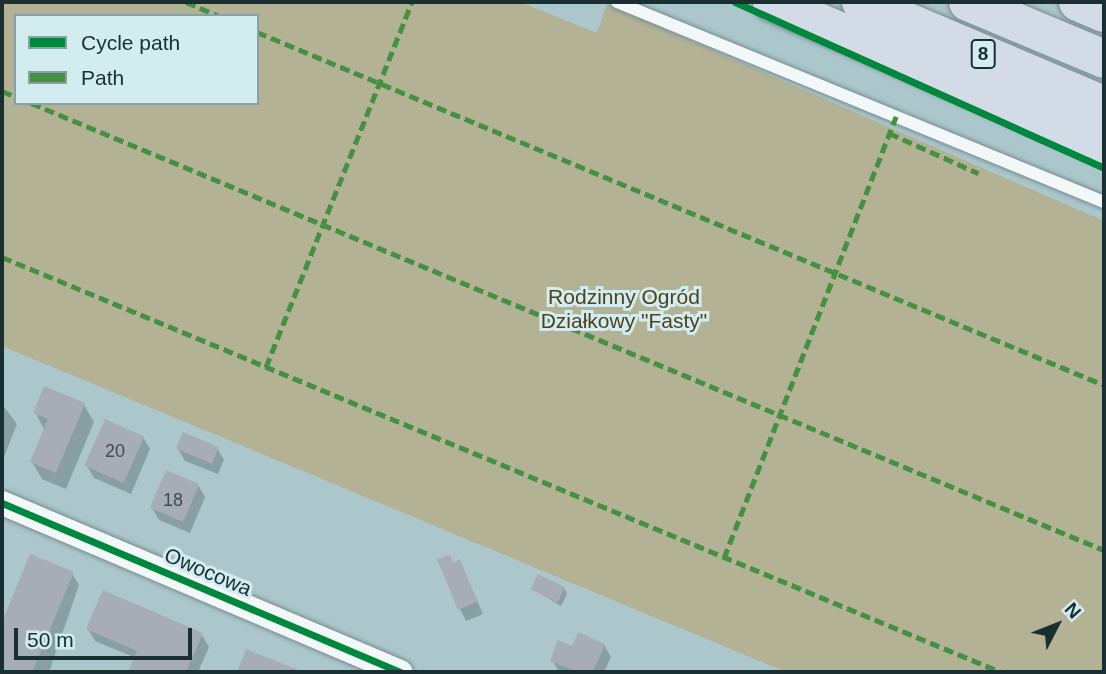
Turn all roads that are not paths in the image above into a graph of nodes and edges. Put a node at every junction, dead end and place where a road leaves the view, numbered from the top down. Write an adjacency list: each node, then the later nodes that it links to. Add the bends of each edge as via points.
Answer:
1 (617, 2): 10 (lane)
2 (772, 2): 9 (highway)
3 (861, 2): 8 (highway, 8)
4 (968, 2): 7 (highway, 8)
5 (1078, 2): 6 (highway)
6 (1104, 13)
7 (1104, 59)
8 (1104, 105)
9 (1104, 146)
10 (1104, 202)
11 (2, 503): 12 (street, Owocowa)
12 (401, 672)

